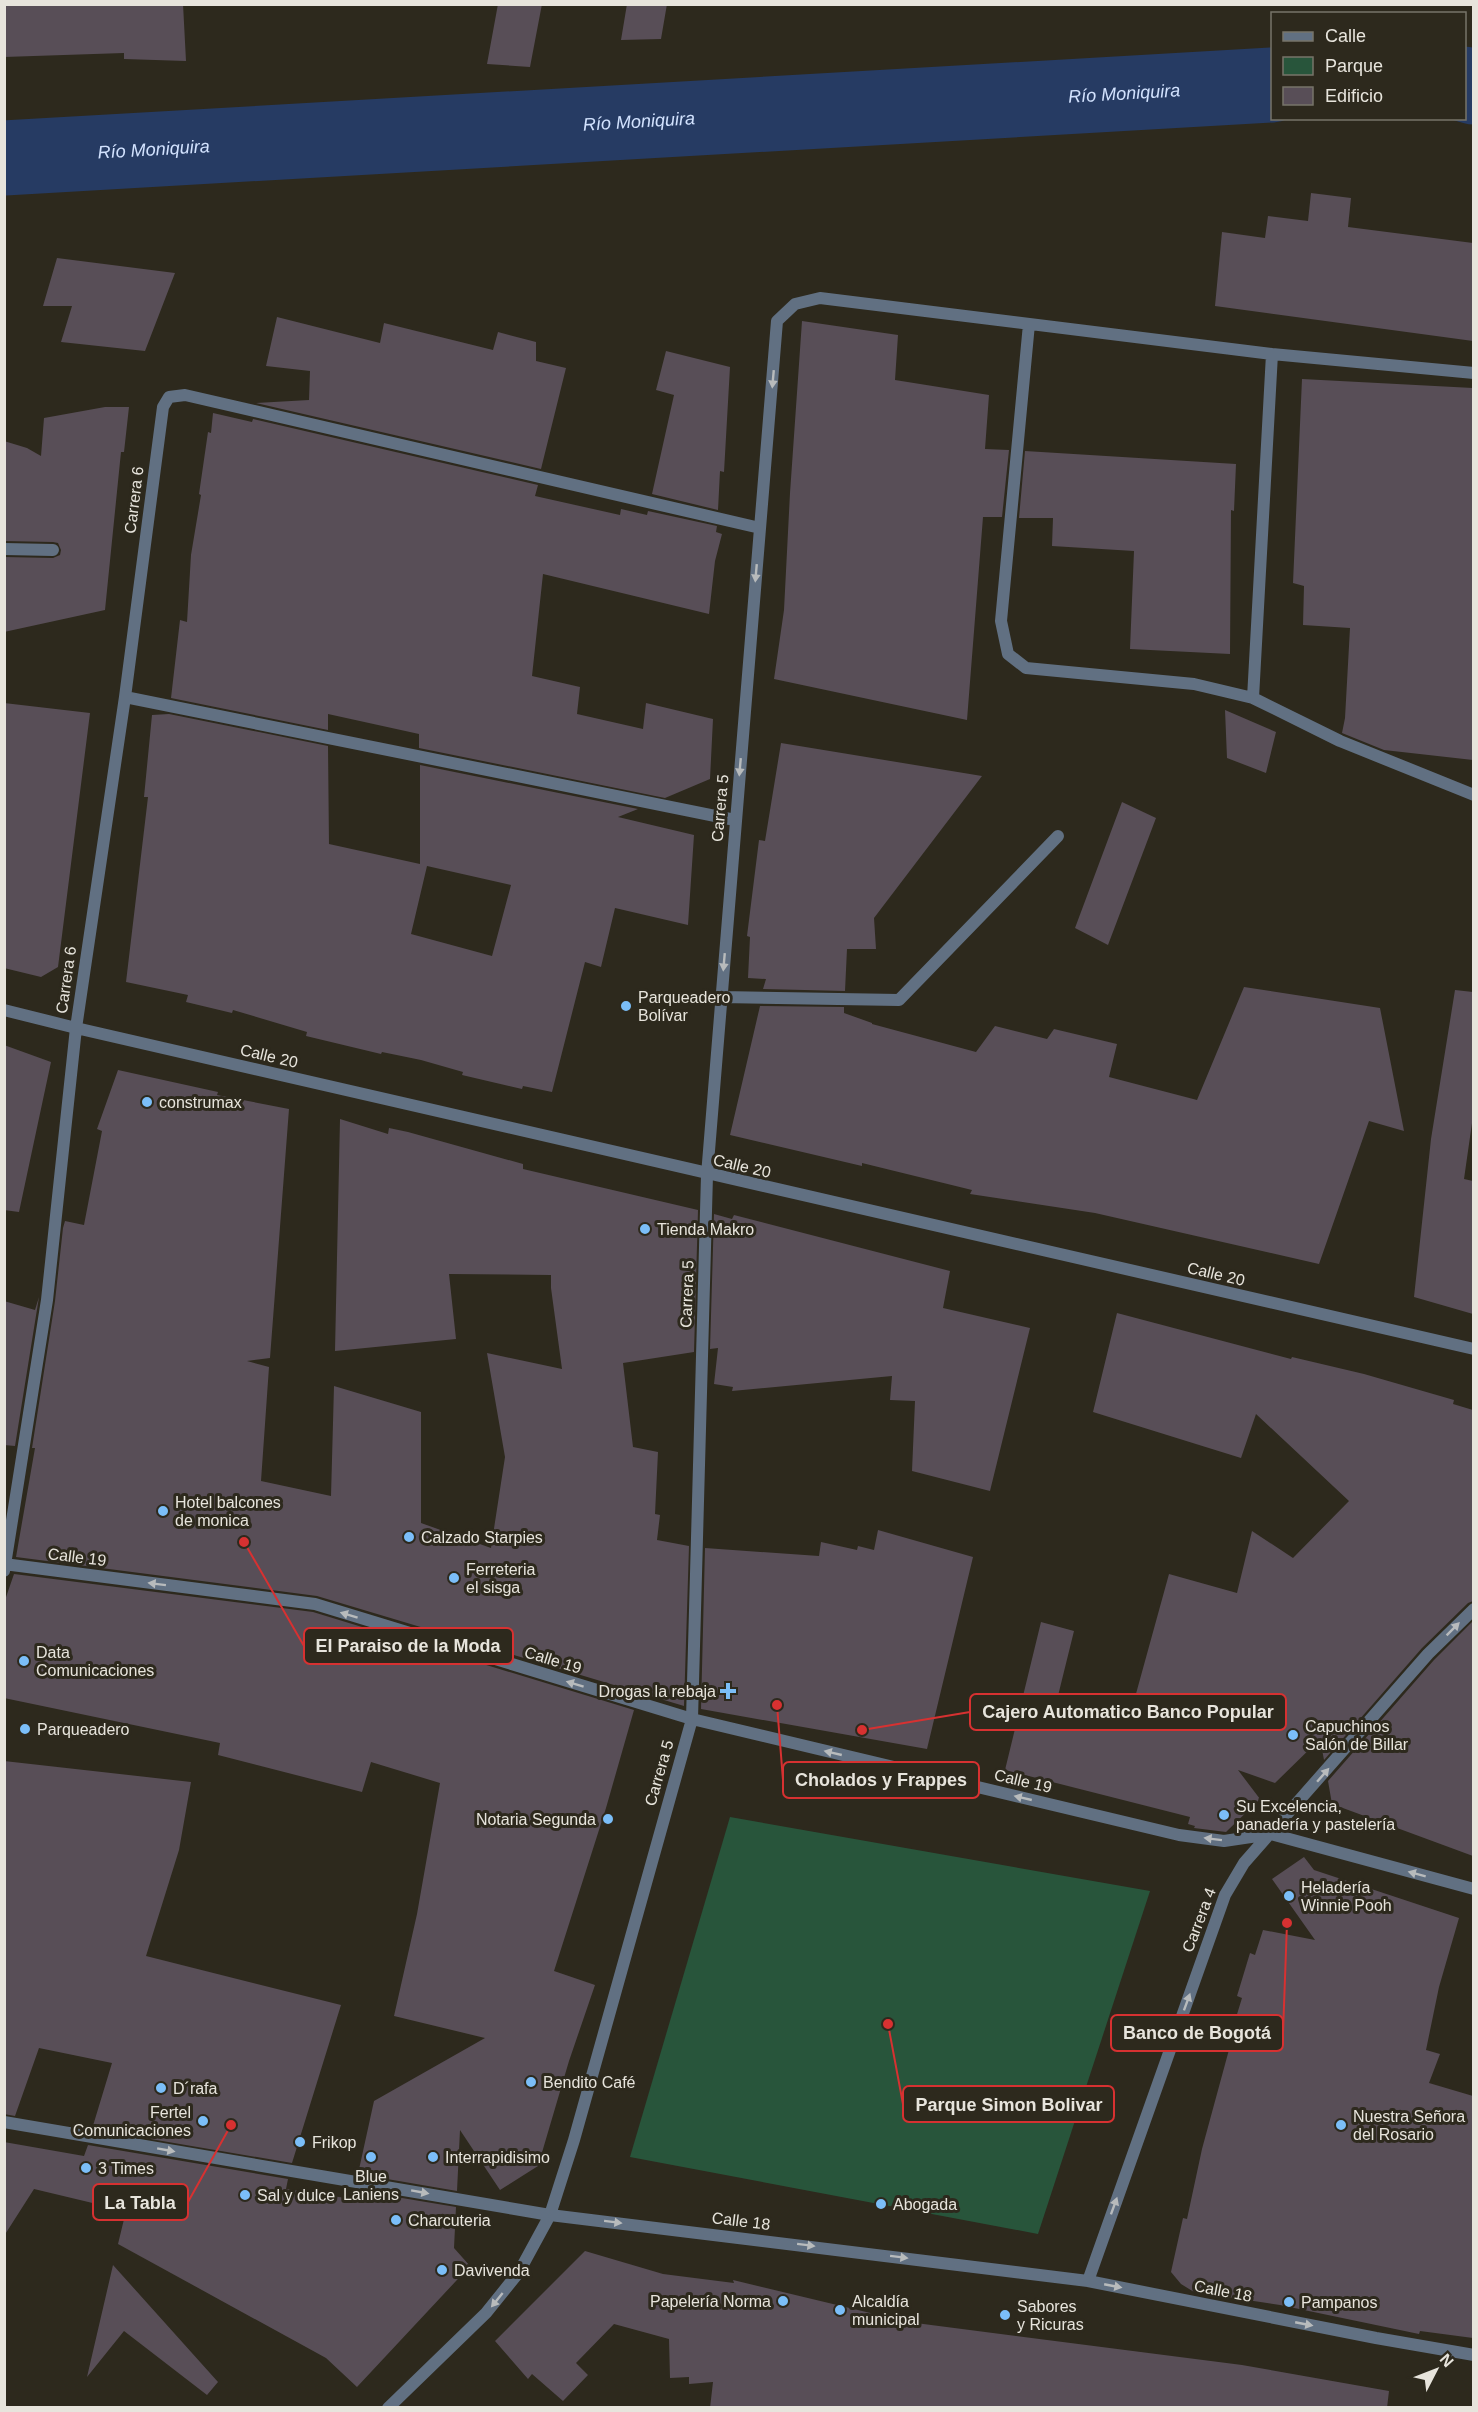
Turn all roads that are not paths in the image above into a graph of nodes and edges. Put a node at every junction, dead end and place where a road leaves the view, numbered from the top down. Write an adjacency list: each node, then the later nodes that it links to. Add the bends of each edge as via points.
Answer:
1 (1029, 324): 2 (street); 4 (street, Carrera 5, one-way to 4, via 820,298 795,304 777,321); 8 (street, via 1001,621 1008,654 1026,668 1194,684)
2 (1272, 354): 3 (street); 8 (street)
3 (1473, 373)
4 (760, 528): 7 (street, Carrera 6, via 185,395 169,397 163,407); 10 (street, Carrera 5, one-way to 10)
5 (4, 549): 6 (street)
6 (53, 550)
7 (125, 697): 10 (street); 14 (street, Carrera 6)
8 (1253, 698): 9 (street, via 1340,741)
9 (1473, 795)
10 (735, 820): 12 (street, Carrera 5, one-way to 12)
11 (1058, 836): 12 (street, via 899,1000)
12 (721, 997): 15 (street, Carrera 5)
13 (4, 1010): 14 (street, Calle 20)
14 (76, 1028): 15 (street, Calle 20); 17 (street, Carrera 6, via 47,1300)
15 (707, 1175): 16 (street, Calle 20); 19 (street, Carrera 5)
16 (1473, 1349)
17 (5, 1567): 19 (street, Calle 19, one-way to 17, via 315,1604)
18 (1473, 1609): 20 (street, Carrera 4, one-way to 18, via 1428,1654)
19 (692, 1719): 20 (street, Calle 19, one-way to 19, via 1224,1841 1179,1835); 23 (street, Carrera 5)
20 (1271, 1834): 21 (street, Calle 19, one-way to 20); 24 (street, Carrera 4, one-way to 20, via 1225,1895 1244,1863)
21 (1473, 1889)
22 (4, 2122): 23 (street, Calle 18, one-way to 23)
23 (550, 2215): 24 (street, Calle 18, one-way to 24); 26 (street, Carrera 5, one-way to 26, via 519,2272 486,2313)
24 (1088, 2280): 25 (street, Calle 18, one-way to 25)
25 (1473, 2355)
26 (388, 2408)

